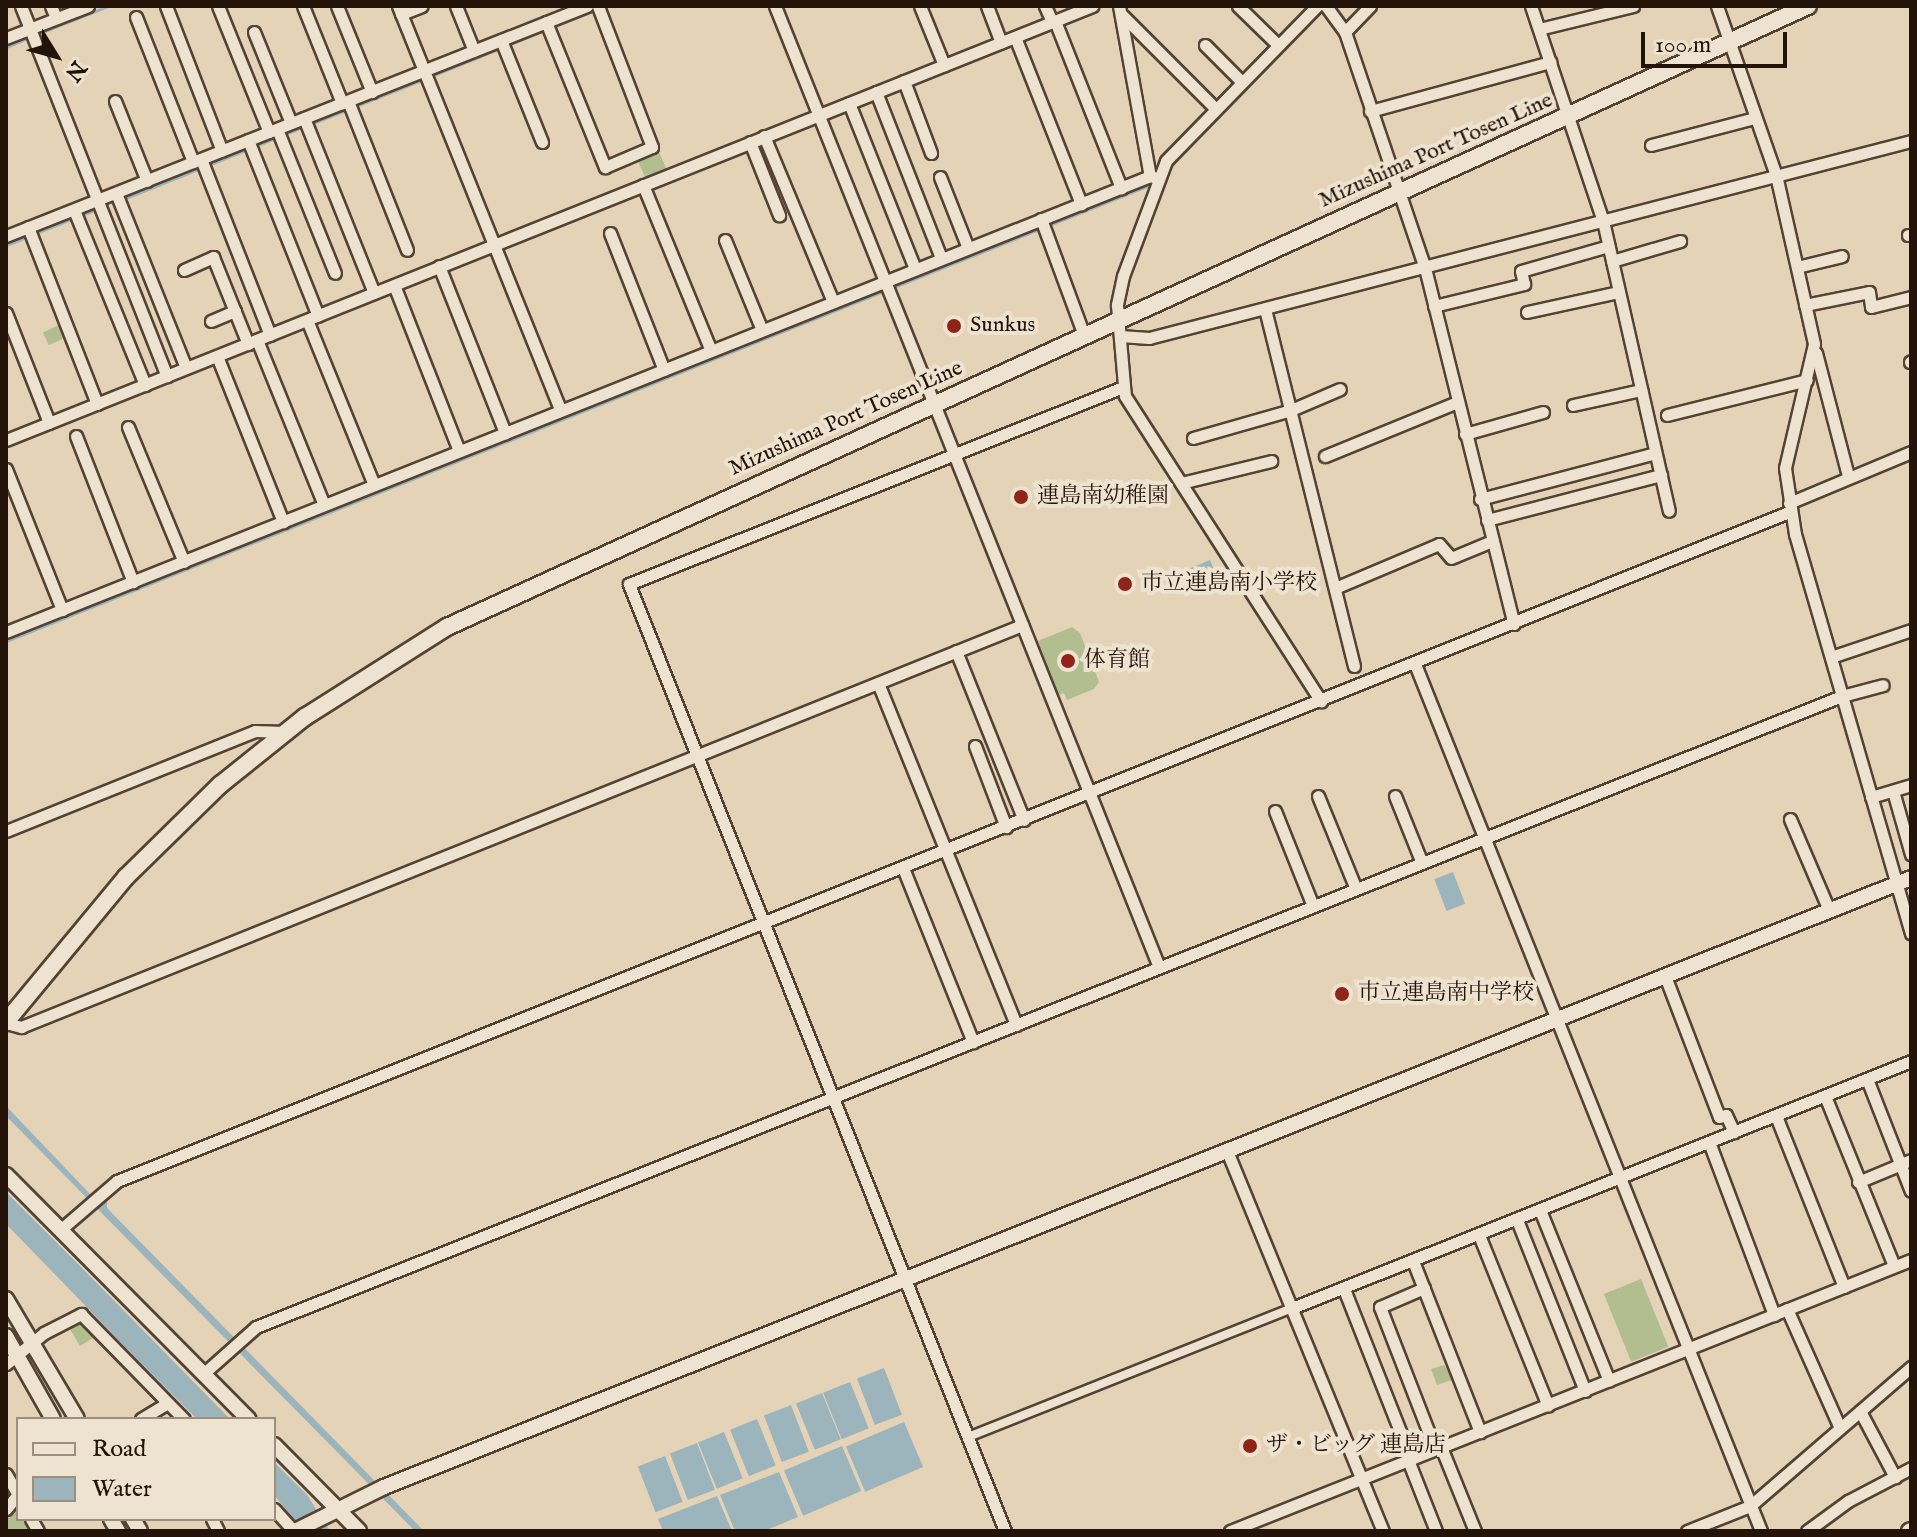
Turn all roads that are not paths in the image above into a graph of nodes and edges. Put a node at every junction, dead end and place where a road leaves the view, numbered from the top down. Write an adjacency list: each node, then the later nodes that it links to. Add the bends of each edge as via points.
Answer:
1 (21, 6): 34 (street)
2 (51, 6): 28 (street)
3 (88, 6): 28 (street)
4 (166, 6): 67 (street)
5 (218, 6): 60 (street)
6 (303, 6): 52 (street)
7 (337, 6): 48 (street)
8 (422, 6): 25 (street)
9 (456, 6): 42 (street)
10 (587, 6): 30 (street)
11 (775, 6): 55 (street)
12 (920, 6): 44 (street)
13 (987, 6): 37 (street)
14 (1045, 6): 29 (street)
15 (1092, 6): 29 (street)
16 (1238, 6): 41 (street)
17 (1317, 6): 41 (street)
18 (1326, 6): 33 (street)
19 (1370, 6): 33 (street)
20 (1531, 6): 31 (street)
21 (1633, 6): 31 (street)
22 (1717, 6): 38 (street)
23 (1808, 6): 38 (main road, Mizushima Port Tosen Line)
24 (599, 8): 30 (street, via 652,147 605,167)
25 (399, 10): 45 (street)
26 (1120, 10): 53 (street); 72 (street)
27 (136, 17): 69 (street)
28 (56, 18): 34 (street)
29 (1053, 22): 35 (street); 75 (street)
30 (548, 27): 39 (street)
31 (1539, 29): 43 (street)
32 (254, 32): 58 (street)
33 (1345, 32): 54 (street)
34 (32, 33): 36 (street); 79 (street)
35 (1015, 37): 37 (street); 78 (street)
36 (6, 38)
37 (1001, 42): 44 (street)
38 (1729, 43): 56 (main road, Mizushima Port Tosen Line); 57 (street)
39 (502, 44): 42 (street); 63 (street)
40 (1205, 45): 47 (street)
41 (1278, 45): 47 (street)
42 (474, 51): 45 (street)
43 (1550, 62): 54 (street); 56 (street)
44 (944, 65): 46 (street)
45 (425, 75): 48 (street); 89 (street)
46 (904, 81): 49 (street); 68 (street)
47 (1242, 82): 53 (street)
48 (372, 92): 52 (street)
49 (876, 92): 51 (street); 94 (street)
50 (115, 101): 73 (street)
51 (849, 103): 55 (street); 99 (street)
52 (348, 105): 59 (street); 92 (street)
53 (1215, 108): 72 (street)
54 (1370, 111): 76 (street)
55 (818, 116): 61 (street); 103 (street)
56 (1567, 116): 76 (main road, Mizushima Port Tosen Line); 82 (street)
57 (1755, 118): 66 (street); 70 (street)
58 (291, 123): 59 (street); 60 (street)
59 (306, 123): 105 (street)
60 (276, 133): 65 (street); 101 (street)
61 (764, 136): 64 (street); 107 (street)
62 (1911, 141): 70 (street)
63 (542, 142)
64 (750, 142): 74 (street); 81 (street)
65 (250, 145): 67 (street); 114 (street)
66 (1651, 145)
67 (222, 151): 69 (street)
68 (931, 153)
69 (200, 164): 73 (street); 118 (street)
70 (1776, 175): 82 (street); 97 (street)
71 (940, 177): 91 (street)
72 (1153, 177): 75 (street); 116 (street, via 1118,292)
73 (147, 181): 77 (street)
74 (643, 185): 89 (street); 122 (street)
75 (1121, 188): 78 (street)
76 (1400, 192): 98 (street); 116 (main road, Mizushima Port Tosen Line)
77 (118, 197): 79 (street); 124 (street)
78 (1081, 204): 83 (street)
79 (100, 205): 80 (street); 126 (street)
80 (76, 214): 84 (street); 128 (street)
81 (779, 215)
82 (1603, 221): 90 (street); 98 (street)
83 (1042, 224): 91 (street); 119 (street)
84 (30, 232): 86 (street); 133 (street)
85 (610, 233): 125 (street)
86 (6, 236)
87 (725, 240): 117 (street)
88 (1680, 241): 95 (street)
89 (492, 245): 96 (street); 136 (street)
90 (1609, 246): 95 (street); 109 (street, via 1521,271 1524,284)
91 (968, 248): 94 (street)
92 (407, 250)
93 (1842, 256): 97 (street)
94 (941, 258): 99 (street)
95 (1612, 261): 104 (street)
96 (439, 266): 102 (street); 142 (street)
97 (1797, 267): 108 (street)
98 (1425, 268): 109 (street); 110 (street)
99 (915, 269): 103 (street)
100 (184, 270): 111 (street, via 213,257)
101 (335, 273)
102 (394, 285): 105 (street); 147 (street)
103 (886, 286): 107 (street); 134 (street)
104 (1619, 292): 112 (street); 131 (street)
105 (374, 293): 114 (street)
106 (1911, 297): 108 (street, via 1871,307 1869,292)
107 (833, 302): 117 (street)
108 (1805, 305): 121 (street)
109 (1434, 306): 132 (street)
110 (1265, 309): 116 (street, via 1149,338); 137 (street)
111 (235, 311): 115 (street); 120 (street)
112 (1527, 312)
113 (6, 313): 140 (street)
114 (312, 318): 118 (street); 157 (street)
115 (211, 321)
116 (1119, 328): 119 (main road, Mizushima Port Tosen Line); 129 (street)
117 (762, 330): 122 (street)
118 (270, 335): 120 (street)
119 (1084, 335): 134 (main road, Mizushima Port Tosen Line)
120 (252, 342): 123 (street); 159 (street)
121 (1814, 344): 127 (street); 155 (street)
122 (711, 351): 125 (street)
123 (217, 356): 124 (street); 163 (street)
124 (186, 368): 126 (street)
125 (664, 370): 136 (street)
126 (167, 376): 128 (street)
127 (1807, 380): 139 (street); 160 (street, via 1785,468)
128 (145, 385): 133 (street)
129 (1123, 387): 150 (street); 156 (street)
130 (1340, 389): 137 (street)
131 (1641, 390): 135 (street); 149 (street)
132 (1457, 402): 143 (street); 151 (street)
133 (97, 404): 140 (street)
134 (933, 404): 150 (street); 181 (main road, Mizushima Port Tosen Line, via 447,627)
135 (1573, 405)
136 (560, 410): 142 (street)
137 (1291, 410): 145 (street); 167 (street)
138 (1543, 412): 143 (street)
139 (1667, 415)
140 (49, 423): 146 (street)
141 (128, 427): 165 (street)
142 (505, 433): 147 (street)
143 (1465, 434): 158 (street)
144 (76, 436): 166 (street)
145 (1193, 438)
146 (6, 440)
147 (459, 451): 157 (street)
148 (1911, 452): 155 (street)
149 (1655, 453): 154 (street); 158 (street)
150 (954, 454): 170 (street); 183 (street, via 629,584)
151 (1325, 456)
152 (1271, 461): 156 (street)
153 (6, 469): 168 (street)
154 (1661, 475): 161 (street); 162 (street)
155 (1848, 476): 160 (street)
156 (1181, 483): 180 (street)
157 (374, 485): 159 (street)
158 (1480, 499): 162 (street)
159 (324, 505): 163 (street)
160 (1790, 507): 169 (street); 174 (street)
161 (1669, 511)
162 (1487, 520): 164 (street)
163 (283, 522): 165 (street)
164 (1492, 541): 167 (street, via 1451,558 1439,544); 169 (street)
165 (184, 562): 166 (street)
166 (133, 582): 168 (street)
167 (1335, 588): 176 (street)
168 (62, 610): 172 (street)
169 (1514, 624): 175 (street)
170 (1022, 625): 173 (street); 186 (street)
171 (1911, 630): 174 (street)
172 (6, 632)
173 (956, 651): 177 (street); 192 (street)
174 (1831, 657): 179 (street)
175 (1415, 664): 180 (street); 195 (street)
176 (1354, 666)
177 (878, 683): 183 (street); 196 (street)
178 (1883, 685): 179 (street)
179 (1842, 696): 189 (street); 195 (street)
180 (1321, 701): 186 (street)
181 (285, 732): 194 (street, via 255,731); 210 (main road, Mizushima Port Tosen Line, via 154,847)
182 (975, 746): 193 (street)
183 (697, 755): 205 (street); 210 (street, via 21,1027)
184 (1911, 785): 185 (street)
185 (1893, 791): 189 (street); 197 (street)
186 (1089, 794): 192 (street); 207 (street)
187 (1318, 796): 202 (street)
188 (1395, 796): 198 (street)
189 (1871, 797): 201 (street)
190 (1275, 811): 203 (street)
191 (1790, 819): 204 (street)
192 (1024, 820): 193 (street)
193 (1006, 827): 196 (street)
194 (6, 831)
195 (1484, 839): 198 (street); 209 (street)
196 (947, 851): 199 (street); 211 (street)
197 (1911, 854)
198 (1422, 863): 202 (street)
199 (903, 868): 205 (street); 212 (street)
200 (1911, 878): 201 (street)
201 (1896, 883): 204 (street); 206 (street)
202 (1356, 889): 203 (street)
203 (1313, 906): 207 (street)
204 (1829, 910): 208 (street)
205 (764, 924): 216 (street); 228 (street, via 117,1181)
206 (1911, 934)
207 (1159, 967): 211 (street)
208 (1665, 976): 209 (street); 218 (street, via 1719,1117 1726,1115)
209 (1555, 1020): 220 (street); 223 (street)
210 (6, 1023)
211 (1016, 1025): 212 (street)
212 (973, 1042): 216 (street)
213 (1911, 1061): 214 (street)
214 (1867, 1079): 215 (street); 221 (street)
215 (1825, 1096): 217 (street); 224 (street)
216 (833, 1097): 233 (street); 246 (street, via 256,1327)
217 (1776, 1116): 218 (street); 234 (street)
218 (1734, 1132): 219 (street)
219 (1709, 1142): 223 (street); 240 (street)
220 (1227, 1151): 233 (street); 238 (street)
221 (1906, 1162): 224 (street); 225 (street)
222 (6, 1175): 228 (street)
223 (1619, 1178): 226 (street); 243 (street)
224 (1858, 1182): 232 (street)
225 (1911, 1191)
226 (1540, 1210): 227 (street); 247 (street)
227 (1517, 1220): 229 (street); 248 (street)
228 (60, 1230): 246 (street)
229 (1479, 1235): 231 (street); 250 (street)
230 (1911, 1260): 232 (street)
231 (1413, 1261): 235 (street); 236 (street)
232 (1894, 1266): 234 (street)
233 (907, 1279): 259 (street); 268 (street, via 380,1489)
234 (1844, 1287): 239 (street)
235 (1424, 1288): 258 (street); 261 (street, via 1380,1307)
236 (1344, 1289): 238 (street); 262 (street)
237 (6, 1299): 242 (street)
238 (1292, 1308): 259 (street); 265 (street)
239 (1787, 1309): 240 (street); 257 (street)
240 (1774, 1315): 243 (street)
241 (6, 1336): 244 (street)
242 (33, 1342): 244 (street); 249 (street, via 81,1314); 253 (street)
243 (1688, 1349): 247 (street); 266 (street)
244 (11, 1360): 252 (street)
245 (1911, 1367): 251 (street)
246 (203, 1374): 256 (street)
247 (1609, 1381): 248 (street)
248 (1585, 1391): 250 (street)
249 (168, 1403): 254 (street); 255 (street)
250 (1548, 1406): 258 (street)
251 (1860, 1411): 257 (street); 264 (street)
252 (52, 1417)
253 (76, 1417)
254 (149, 1417)
255 (182, 1417)
256 (246, 1417)
257 (1840, 1428): 266 (street)
258 (1480, 1432): 261 (street)
259 (968, 1437): 270 (street)
260 (276, 1447): 268 (street)
261 (1438, 1448): 262 (street); 277 (street)
262 (1410, 1460): 265 (street); 276 (street)
263 (1911, 1468): 264 (street)
264 (1895, 1477): 280 (street)
265 (1362, 1479): 269 (street); 275 (street)
266 (1750, 1506): 278 (street); 279 (street)
267 (276, 1511): 271 (street)
268 (333, 1515): 271 (street); 272 (street)
269 (1264, 1517): 273 (street); 274 (street)
270 (1003, 1530)
271 (296, 1531)
272 (359, 1531)
273 (1230, 1531)
274 (1270, 1531)
275 (1383, 1531)
276 (1436, 1531)
277 (1475, 1531)
278 (1687, 1531)
279 (1761, 1531)
280 (1807, 1531)

